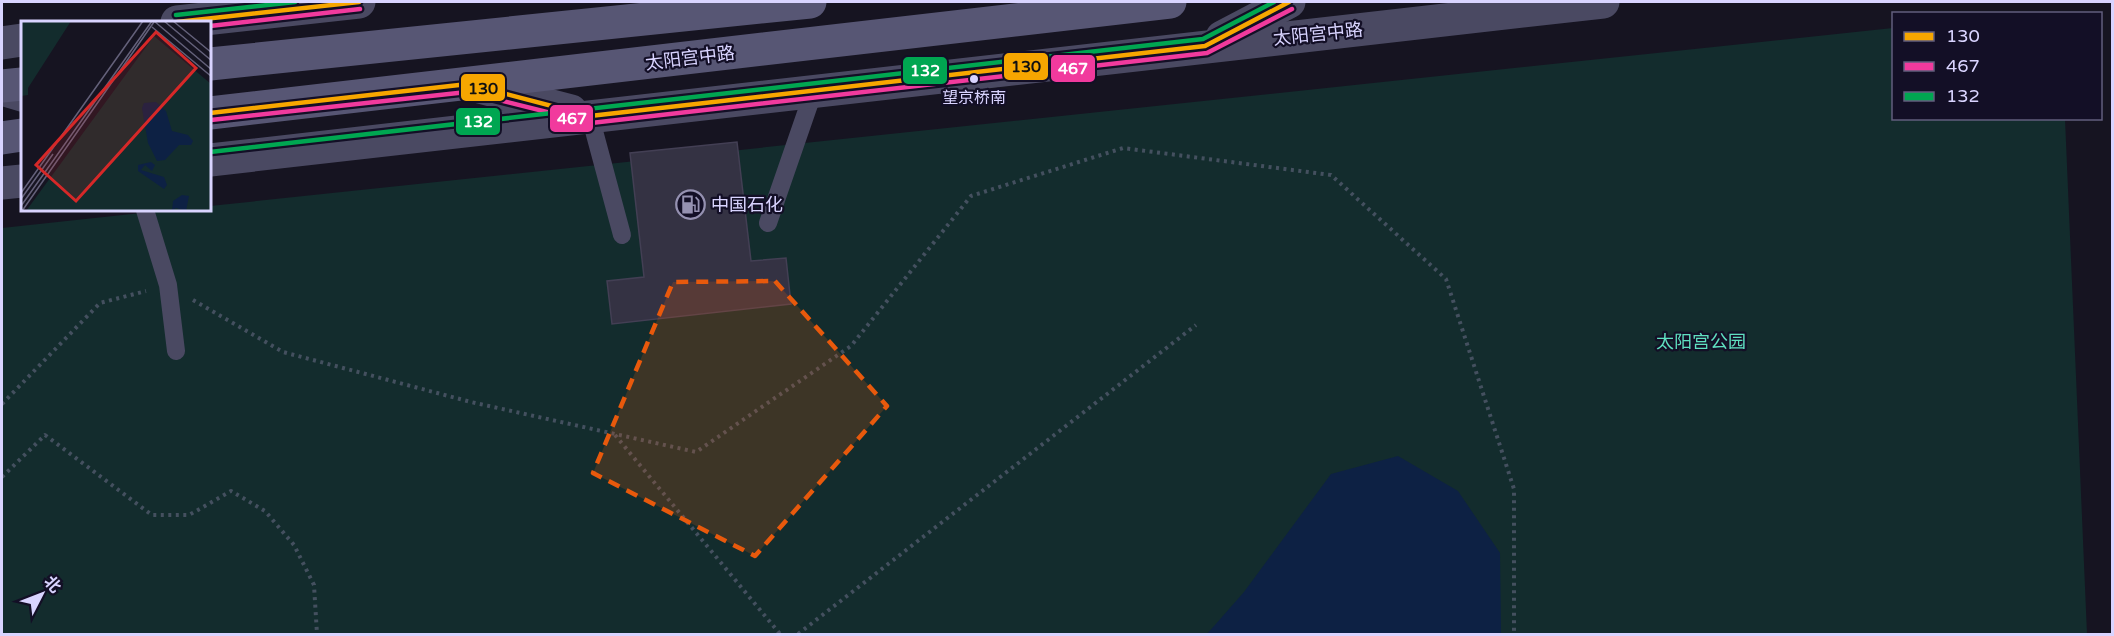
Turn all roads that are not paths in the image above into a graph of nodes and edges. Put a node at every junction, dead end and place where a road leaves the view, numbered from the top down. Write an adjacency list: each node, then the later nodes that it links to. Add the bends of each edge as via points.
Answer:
1 (360, 2): 6 (street)
2 (810, 2): 10 (main road)
3 (1170, 2): 12 (main road, 太阳宫中路)
4 (1289, 2): 9 (street)
5 (1603, 2): 9 (street, 太阳宫中路)
6 (186, 21)
7 (21, 40): 8 (street)
8 (2, 43)
9 (1205, 46): 14 (street, 太阳宫中路)
10 (212, 64)
11 (21, 84): 13 (main road)
12 (468, 84): 17 (main road, 太阳宫中路); 18 (street)
13 (2, 86)
14 (814, 90): 18 (street, 太阳宫中路); 25 (lane)
15 (2, 97): 16 (lane)
16 (21, 103)
17 (212, 114)
18 (590, 116): 21 (street, 太阳宫中路); 26 (lane)
19 (21, 135): 20 (main road)
20 (2, 138)
21 (212, 160)
22 (21, 181): 23 (street)
23 (2, 183)
24 (146, 212): 27 (lane, via 168,285)
25 (768, 223)
26 (622, 235)
27 (176, 351)

